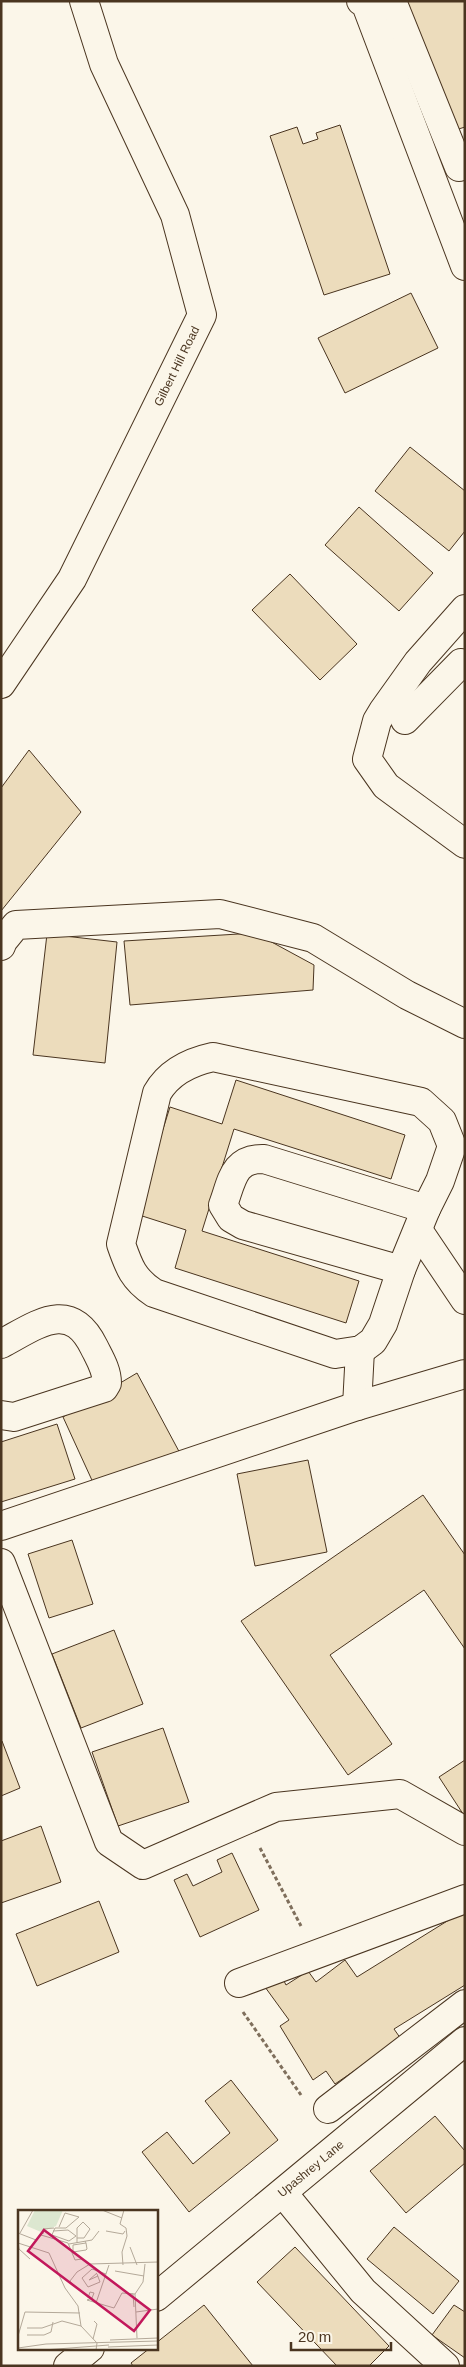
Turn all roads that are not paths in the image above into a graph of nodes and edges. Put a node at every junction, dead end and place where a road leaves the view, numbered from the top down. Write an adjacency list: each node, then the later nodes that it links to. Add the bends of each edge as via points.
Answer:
1 (84, 1): 11 (street, Gilbert Hill Road, via 104,64 175,215 202,315 72,579)
2 (361, 1): 6 (street, via 365,2)
3 (392, 1): 4 (street)
4 (456, 134): 5 (street)
5 (462, 166): 6 (street)
6 (432, 177): 7 (street)
7 (465, 266)
8 (465, 609): 9 (street)
9 (437, 641): 10 (street); 13 (street, via 418,662 377,721 367,759 386,786)
10 (463, 665): 12 (street)
11 (1, 684)
12 (405, 720)
13 (465, 844)
14 (1, 946): 15 (street, via 16,925 220,914 313,938 407,995)
15 (465, 1024)
16 (422, 1219): 17 (street); 17 (street, via 264,1159 245,1162 236,1170 223,1205 231,1218 243,1225); 18 (street); 20 (street, via 452,1146 442,1122 421,1102 213,1057 182,1068 163,1082 157,1093 121,1244 128,1266 139,1283 154,1293 335,1354)
17 (401, 1270): 20 (street, via 383,1324 373,1341)
18 (465, 1300)
19 (1, 1344): 23 (street, via 45,1321 78,1323 89,1336 108,1383 104,1388 14,1417)
20 (360, 1350): 22 (street)
21 (465, 1374): 22 (street)
22 (357, 1406): 24 (street)
23 (1, 1415)
24 (1, 1526)
25 (1, 1562): 26 (street, via 109,1842 143,1865 276,1807 400,1794)
26 (465, 1831)
27 (465, 1899): 28 (street)
28 (240, 1983)
29 (461, 2015): 31 (street, via 319,2105)
30 (465, 2041): 31 (street, Upashrey Lane)
31 (349, 2138): 32 (street, Upashrey Lane)
32 (283, 2193): 33 (street, Upashrey Lane); 36 (street, via 363,2291)
33 (158, 2295)
34 (88, 2350): 35 (street)
35 (68, 2366)
36 (445, 2366)

